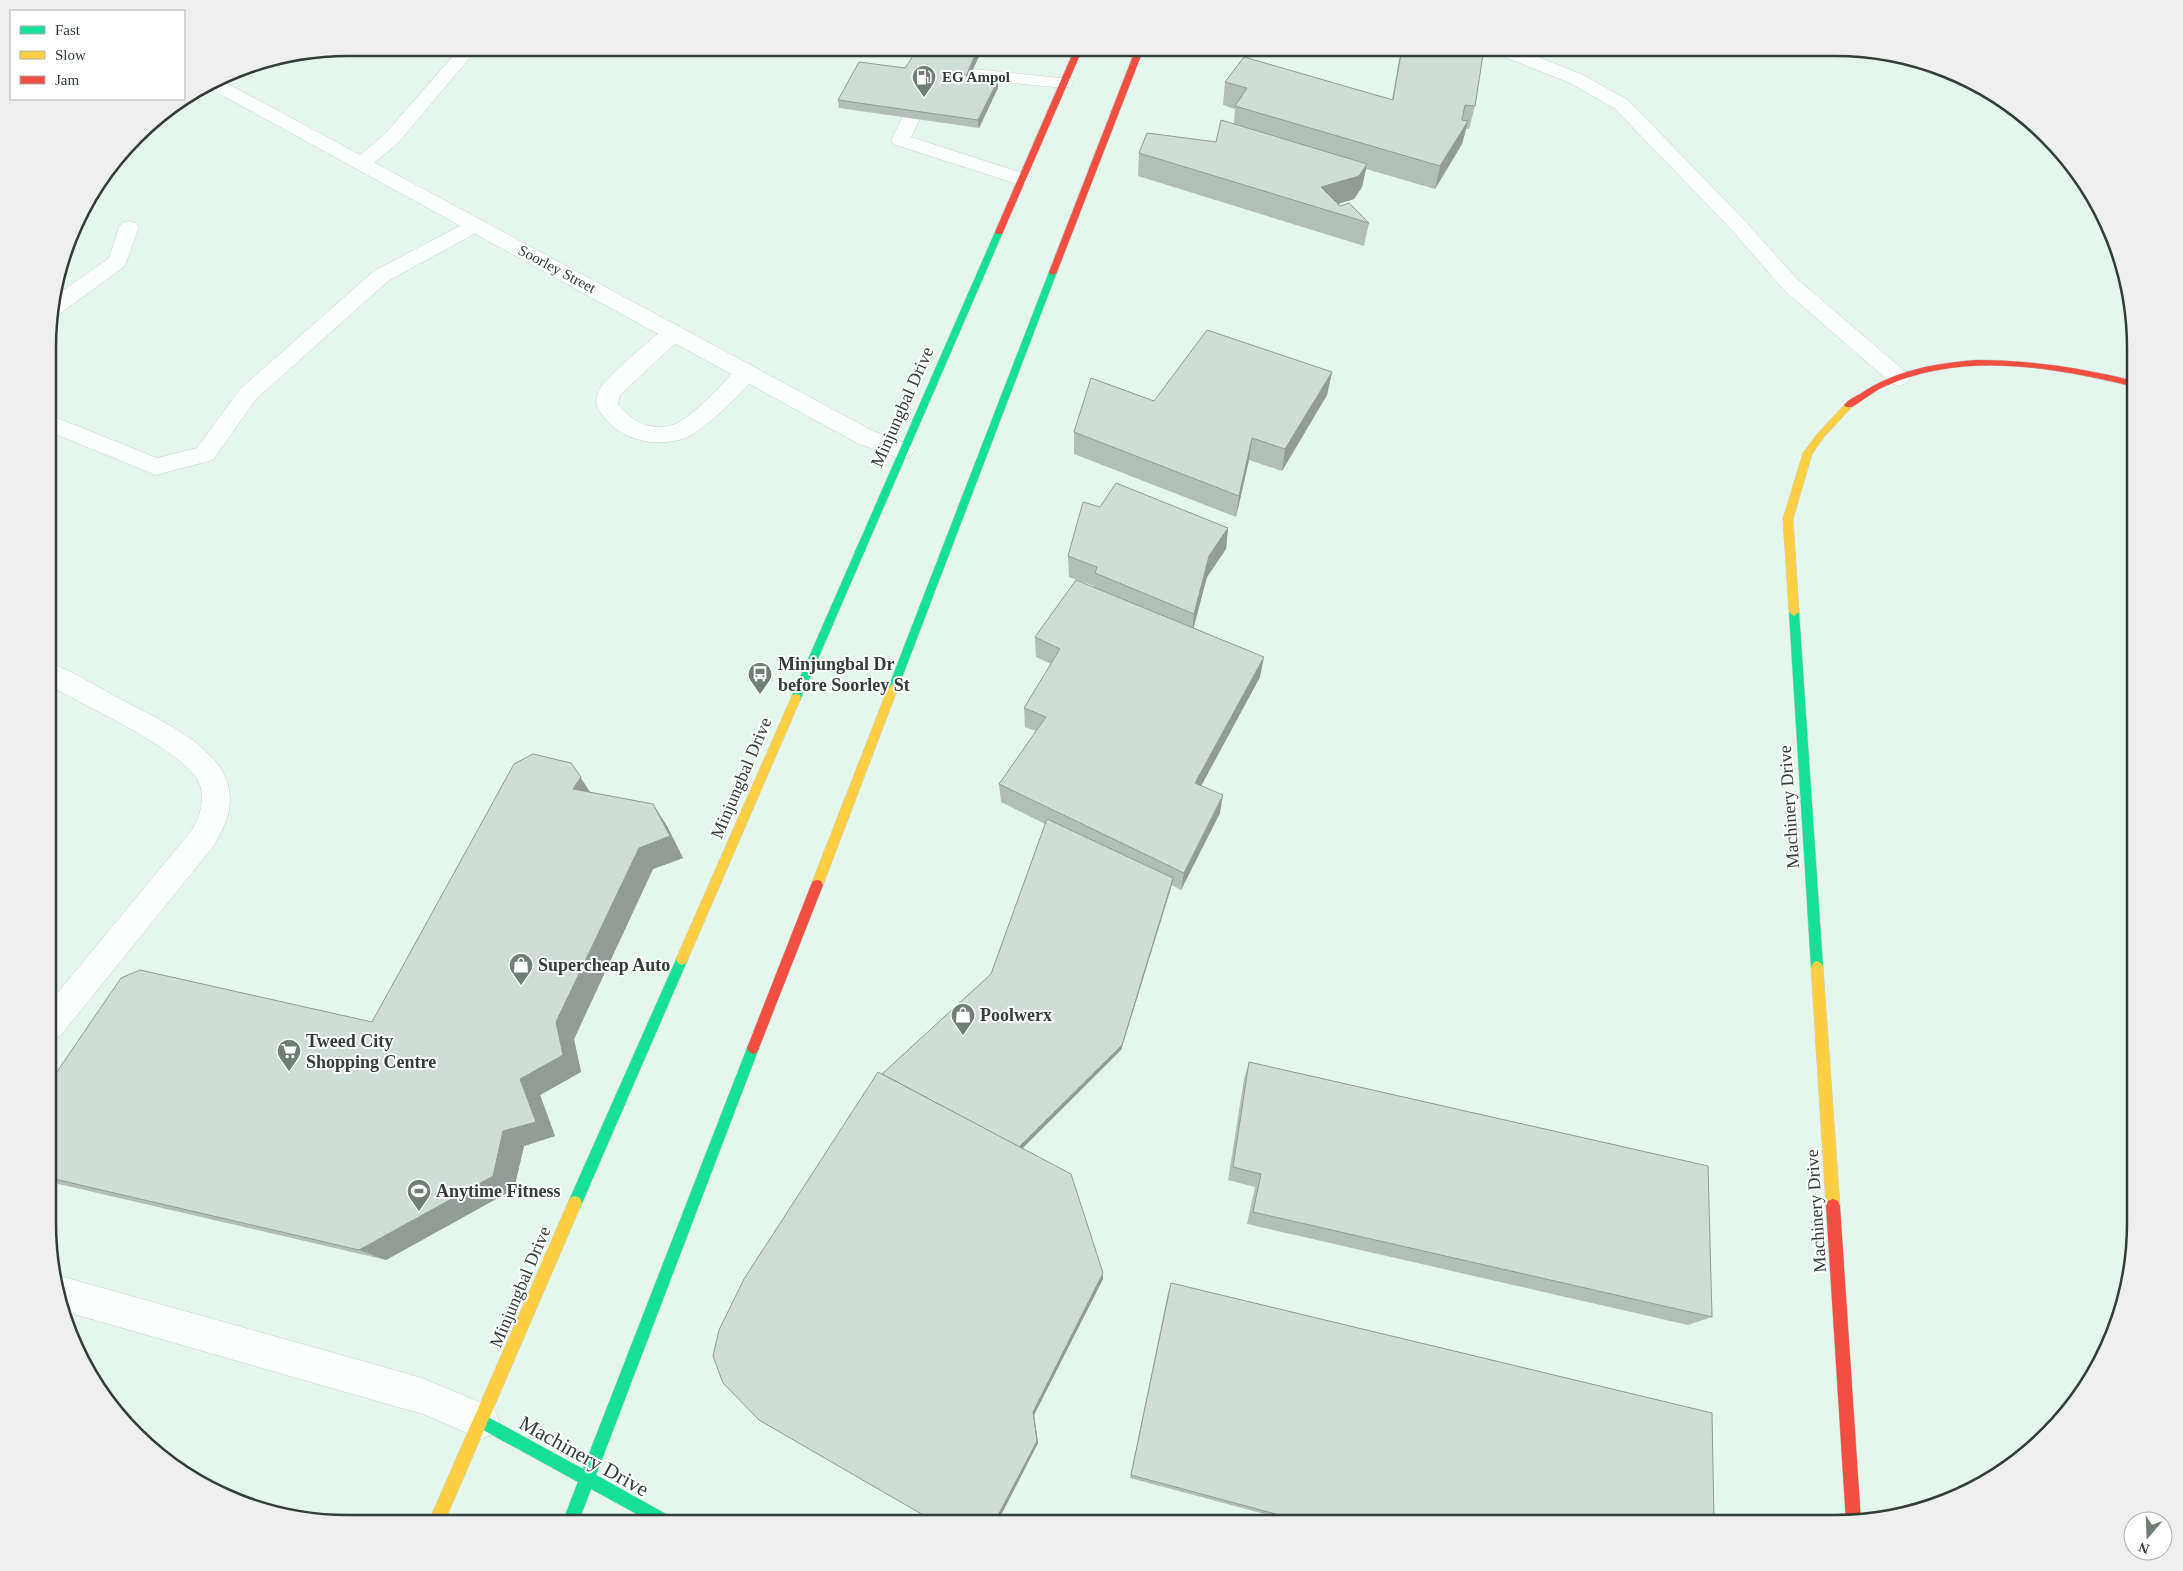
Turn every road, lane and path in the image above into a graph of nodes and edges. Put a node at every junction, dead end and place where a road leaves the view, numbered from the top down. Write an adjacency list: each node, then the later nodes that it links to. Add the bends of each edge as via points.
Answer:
1 (462, 56): 7 (street, via 391,139)
2 (1076, 56): 5 (main road, Minjungbal Drive)
3 (1137, 56): 22 (main road)
4 (1521, 56): 14 (street, via 1598,88 1621,104 1738,224 1790,284)
5 (1064, 83): 8 (main road, Minjungbal Drive); 8 (street, via 935,70 900,140)
6 (219, 86): 7 (street, Soorley Street)
7 (362, 164): 9 (street, Soorley Street)
8 (1022, 179): 17 (main road, Minjungbal Drive)
9 (476, 225): 12 (street, Soorley Street); 16 (street, via 381,276 248,394 205,454 156,466)
10 (130, 226): 11 (street, via 118,261)
11 (60, 303)
12 (674, 332): 13 (street, Soorley Street); 13 (street, via 609,392 607,405 627,427 641,434 673,434 687,428)
13 (748, 372): 17 (street, Soorley Street, via 865,437)
14 (1899, 378): 15 (main road, Machinery Drive, via 1963,364 2002,363 2054,366); 23 (main road, Machinery Drive, via 1873,388 1830,421 1808,454 1788,519)
15 (2127, 382)
16 (56, 424)
17 (902, 451): 21 (main road, Minjungbal Drive)
18 (56, 677): 19 (street, via 192,753 210,773 216,795 212,816 202,839)
19 (56, 1018)
20 (65, 1294): 21 (street, via 398,1389)
21 (481, 1421): 22 (main road, Machinery Drive); 24 (main road, Minjungbal Drive)
22 (586, 1480): 25 (main road); 26 (main road, Machinery Drive)
23 (1852, 1514)
24 (440, 1515)
25 (573, 1515)
26 (653, 1515)

